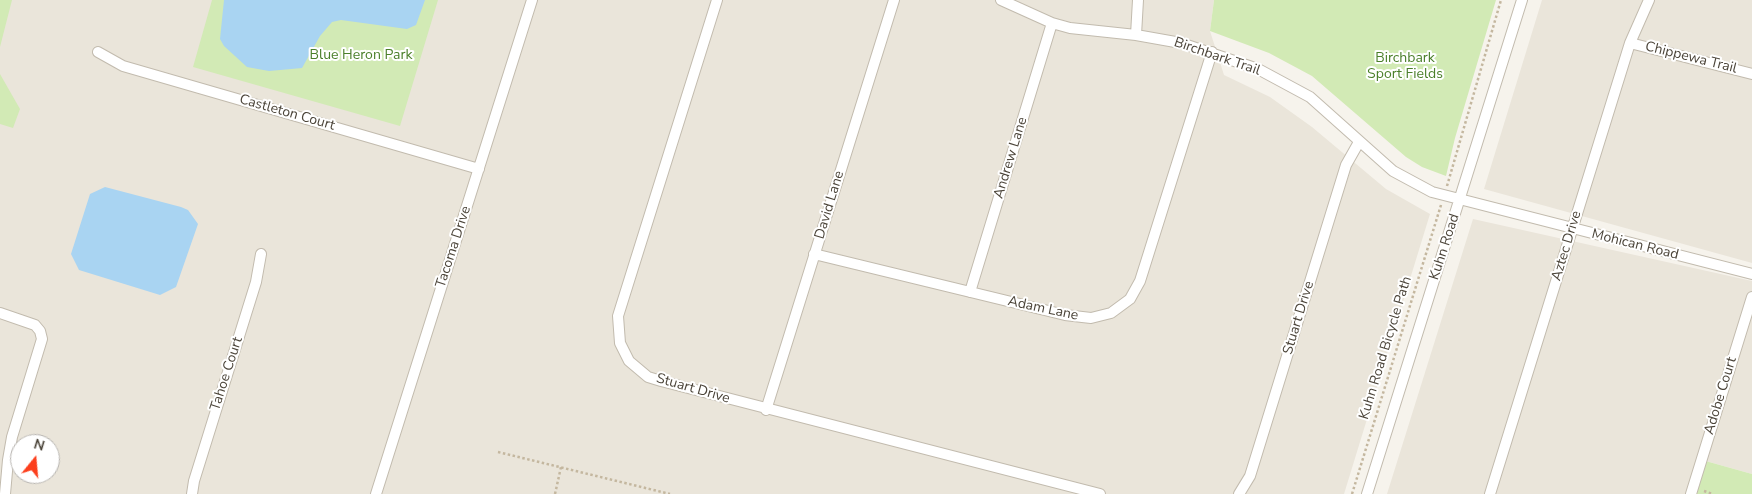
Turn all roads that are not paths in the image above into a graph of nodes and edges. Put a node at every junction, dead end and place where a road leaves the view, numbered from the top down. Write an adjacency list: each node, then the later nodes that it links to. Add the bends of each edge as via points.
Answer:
1 (532, 0): 15 (street, Tacoma Drive)
2 (717, 0): 24 (street, Stuart Drive, via 618,316 618,335 629,360 648,377)
3 (894, 0): 19 (street, David Lane)
4 (1000, 0): 8 (street, Birchbark Trail)
5 (1138, 0): 9 (street)
6 (1522, 0): 16 (street, Kuhn Road)
7 (1649, 0): 10 (street, Aztec Drive)
8 (1052, 23): 9 (street, Birchbark Trail); 21 (street, Andrew Lane)
9 (1136, 35): 12 (street, Birchbark Trail)
10 (1630, 43): 13 (street, Chippewa Trail); 17 (street, Aztec Drive)
11 (98, 52): 15 (street, Castleton Court, via 123,66)
12 (1212, 52): 14 (street, Birchbark Trail, via 1258,69 1291,86 1326,110); 21 (street, Adam Lane, via 1140,281 1130,299 1104,316 1078,318)
13 (1752, 74)
14 (1360, 142): 16 (street, Birchbark Trail, via 1410,182); 29 (street, Stuart Drive, via 1346,165 1250,476)
15 (479, 169): 27 (street, Tacoma Drive)
16 (1460, 200): 17 (street, Mohican Road); 30 (street, Kuhn Road)
17 (1572, 229): 20 (street, Mohican Road); 31 (street, Aztec Drive)
18 (261, 254): 26 (street, Tahoe Court, via 256,282)
19 (814, 254): 21 (street, Adam Lane); 24 (street, David Lane)
20 (1752, 274)
21 (970, 292)
22 (1752, 297): 32 (street, Adobe Court)
23 (0, 313): 25 (street, via 35,325 42,339 12,437)
24 (766, 410): 28 (street, Stuart Drive)
25 (5, 494)
26 (192, 494)
27 (376, 494)
28 (1100, 494)
29 (1239, 494)
30 (1367, 494)
31 (1490, 494)
32 (1691, 494)

